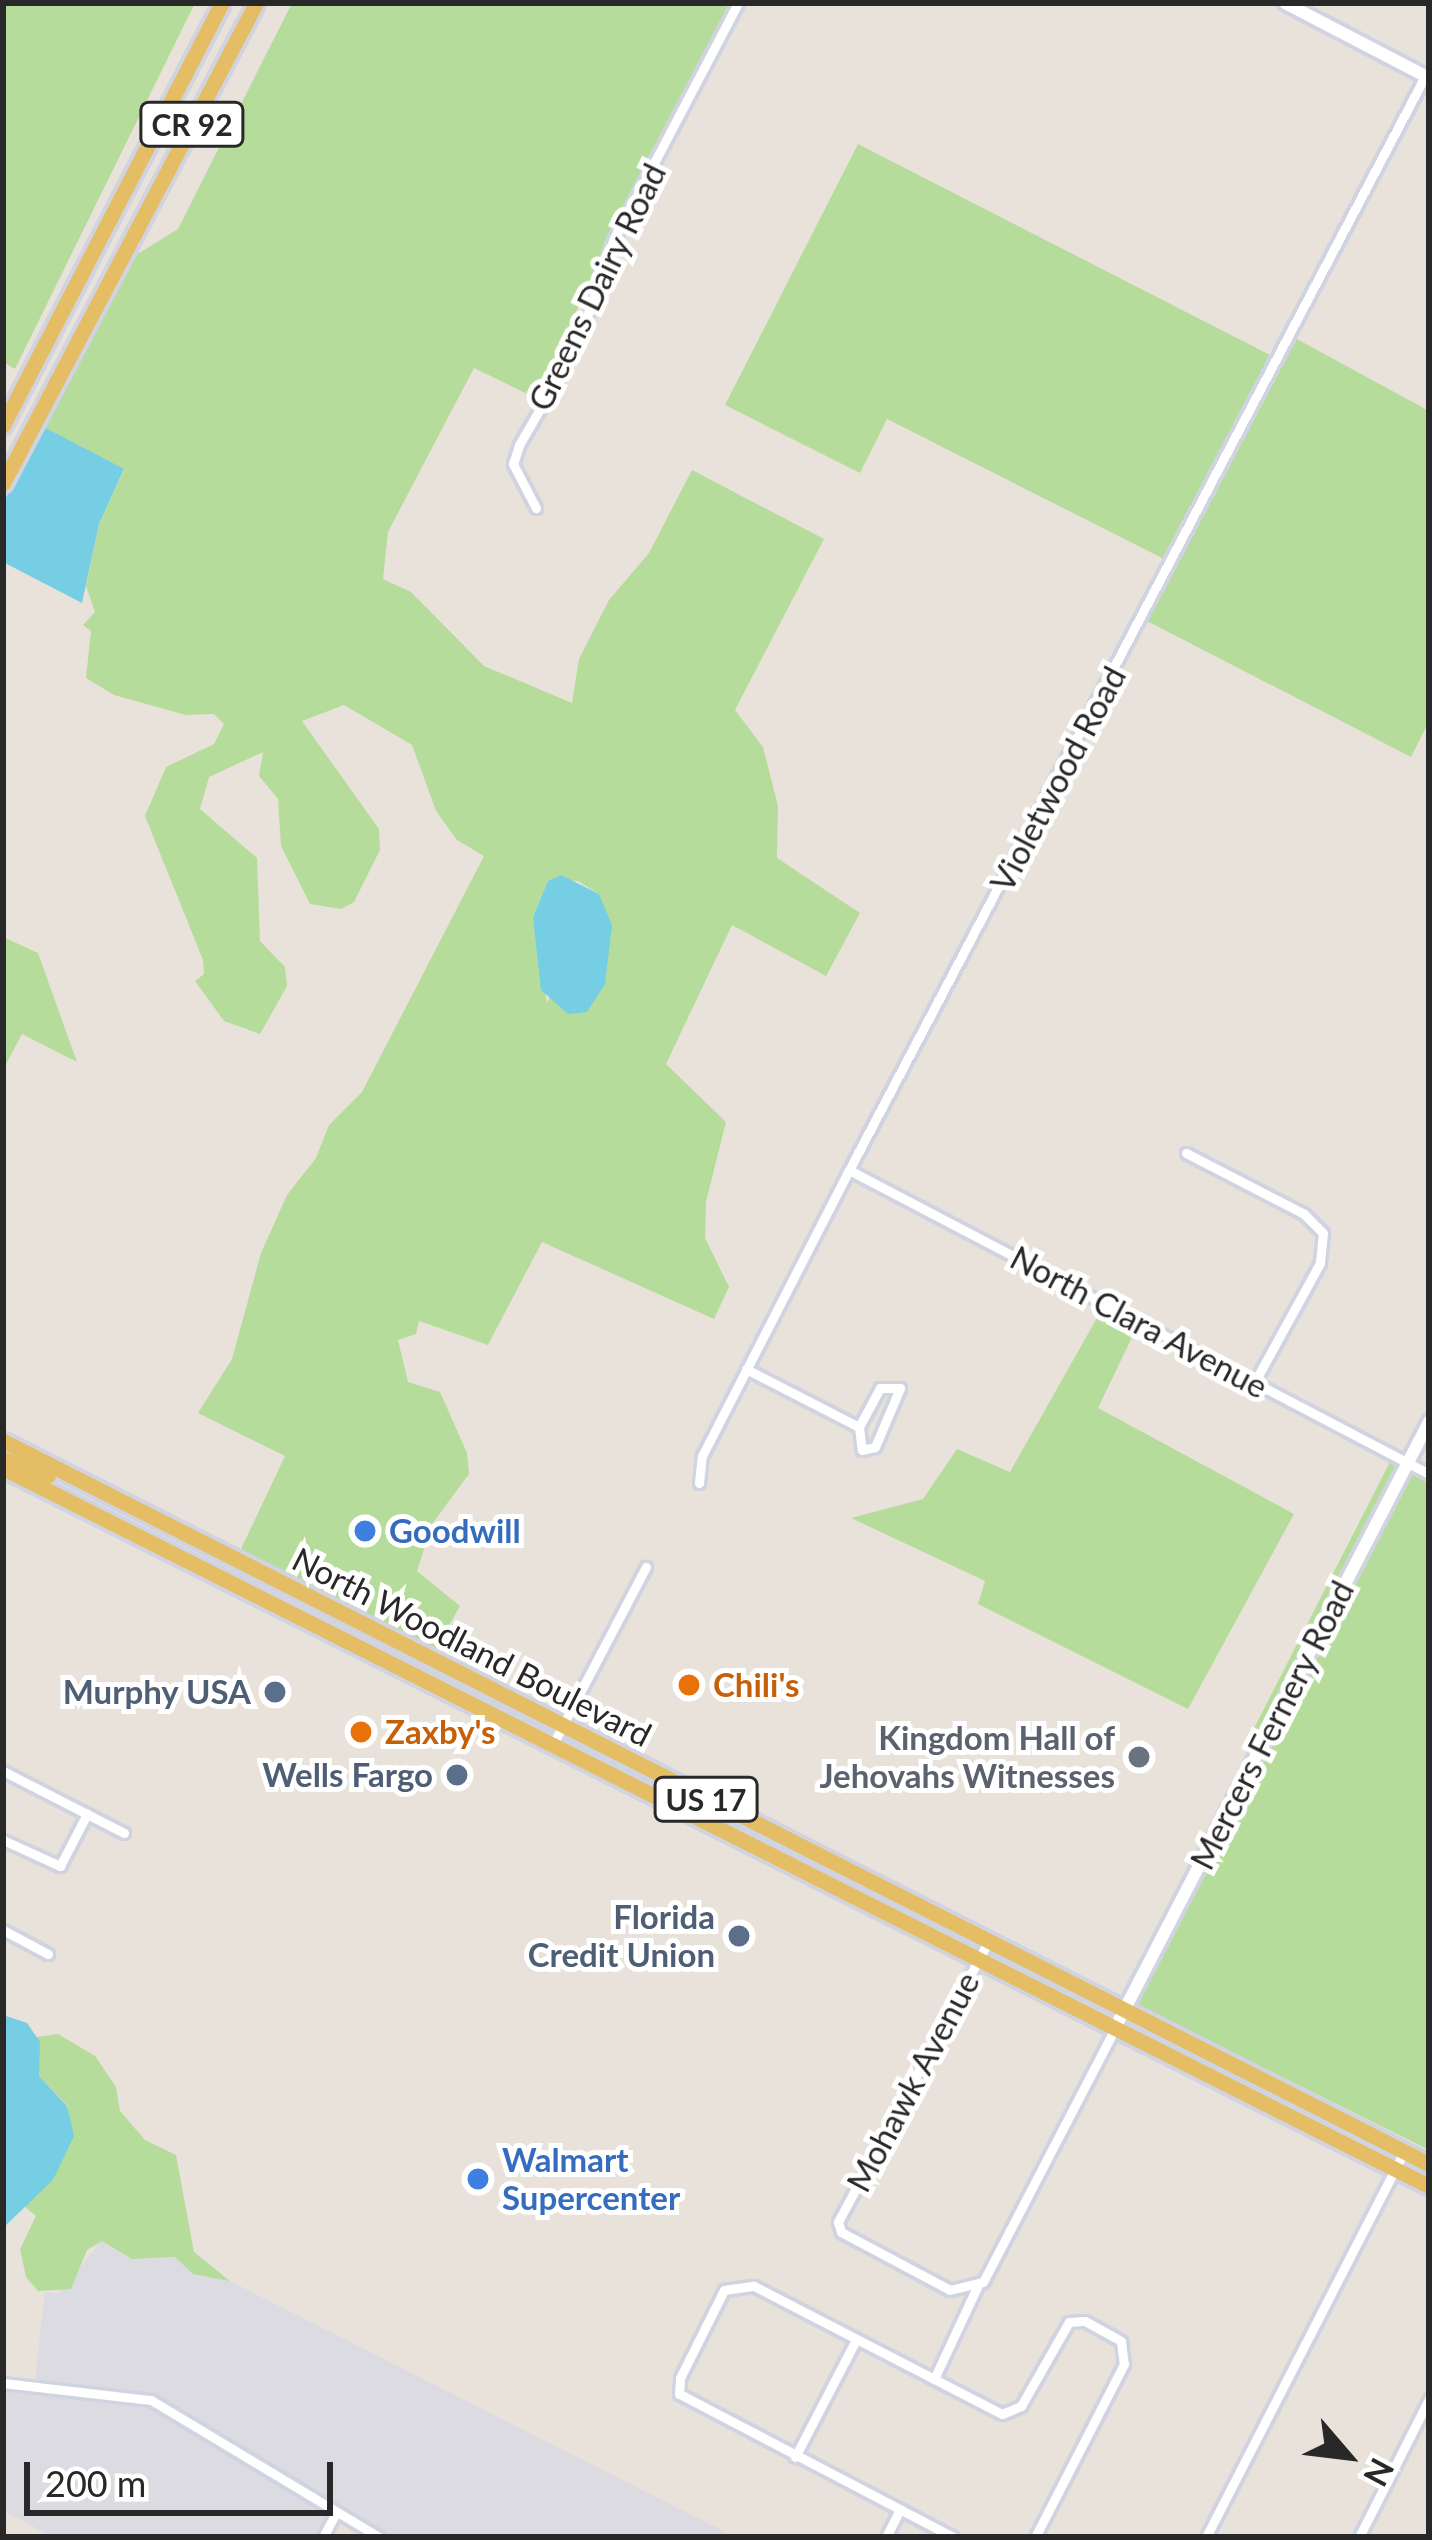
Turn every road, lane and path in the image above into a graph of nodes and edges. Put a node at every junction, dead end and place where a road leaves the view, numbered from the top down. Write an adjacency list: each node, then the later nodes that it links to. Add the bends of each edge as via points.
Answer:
1 (222, 3): 6 (main road, CR 92)
2 (256, 3): 7 (main road, CR 92)
3 (738, 3): 8 (street, Greens Dairy Road, via 613,242 562,374 519,445 514,464)
4 (1285, 3): 5 (street)
5 (1427, 77): 10 (street, Violetwood Road)
6 (3, 425)
7 (3, 483)
8 (536, 508)
9 (1186, 1153): 12 (street, via 1304,1214 1323,1233 1320,1262)
10 (849, 1170): 11 (street, Violetwood Road); 12 (street, North Clara Avenue)
11 (746, 1369): 14 (street); 19 (street, Violetwood Road, via 701,1456)
12 (1254, 1383): 16 (street, North Clara Avenue)
13 (1429, 1422): 16 (street, Mercers Fernery Road)
14 (859, 1427): 14 (street, via 880,1388 900,1388 870,1450 855,1442)
15 (4, 1448): 21 (main road, North Woodland Boulevard / US 17)
16 (1408, 1463): 18 (street, North Clara Avenue); 37 (street, Mercers Fernery Road)
17 (3, 1468): 22 (main road, North Woodland Boulevard / US 17)
18 (1429, 1474)
19 (699, 1484)
20 (646, 1567): 25 (street)
21 (278, 1582): 22 (main road); 24 (main road, North Woodland Boulevard / US 17)
22 (242, 1587): 23 (main road, North Woodland Boulevard / US 17)
23 (273, 1602): 24 (main road); 26 (main road, North Woodland Boulevard / US 17)
24 (320, 1604): 25 (main road, North Woodland Boulevard / US 17)
25 (562, 1727): 26 (street); 31 (main road, North Woodland Boulevard / US 17)
26 (553, 1744): 32 (main road, North Woodland Boulevard / US 17)
27 (3, 1771): 28 (street)
28 (87, 1814): 29 (street); 30 (street, via 60,1866)
29 (124, 1833)
30 (3, 1840)
31 (850, 1872): 32 (street); 34 (main road, North Woodland Boulevard / US 17)
32 (841, 1890): 36 (main road, North Woodland Boulevard / US 17)
33 (3, 1930): 35 (street)
34 (988, 1942): 36 (street, Mohawk Avenue); 37 (main road, North Woodland Boulevard / US 17)
35 (48, 1954)
36 (979, 1959): 38 (main road, North Woodland Boulevard / US 17); 45 (street, Mohawk Avenue, via 838,2222 841,2232 965,2292)
37 (1124, 2011): 38 (street, Mercers Fernery Road); 39 (main road, North Woodland Boulevard / US 17)
38 (1115, 2028): 40 (main road, North Woodland Boulevard / US 17); 45 (street)
39 (1266, 2082): 40 (street); 41 (main road, North Woodland Boulevard / US 17)
40 (1256, 2099): 43 (main road, North Woodland Boulevard / US 17)
41 (1404, 2152): 42 (main road, North Woodland Boulevard / US 17); 43 (street)
42 (1429, 2164)
43 (1396, 2169): 44 (main road, North Woodland Boulevard / US 17); 58 (street)
44 (1429, 2186)
45 (979, 2285): 47 (street)
46 (856, 2339): 47 (street); 50 (street); 50 (street, via 745,2283 724,2290 680,2378 680,2394)
47 (934, 2379): 57 (street, via 1013,2413 1069,2322 1085,2321 1125,2346 1124,2364)
48 (3, 2383): 52 (street, via 151,2400)
49 (1429, 2399): 59 (street)
50 (795, 2457): 51 (street)
51 (900, 2510): 55 (street); 56 (street)
52 (335, 2514): 53 (street); 54 (street)
53 (323, 2537)
54 (380, 2537)
55 (886, 2537)
56 (953, 2537)
57 (1035, 2537)
58 (1206, 2537)
59 (1359, 2537)

